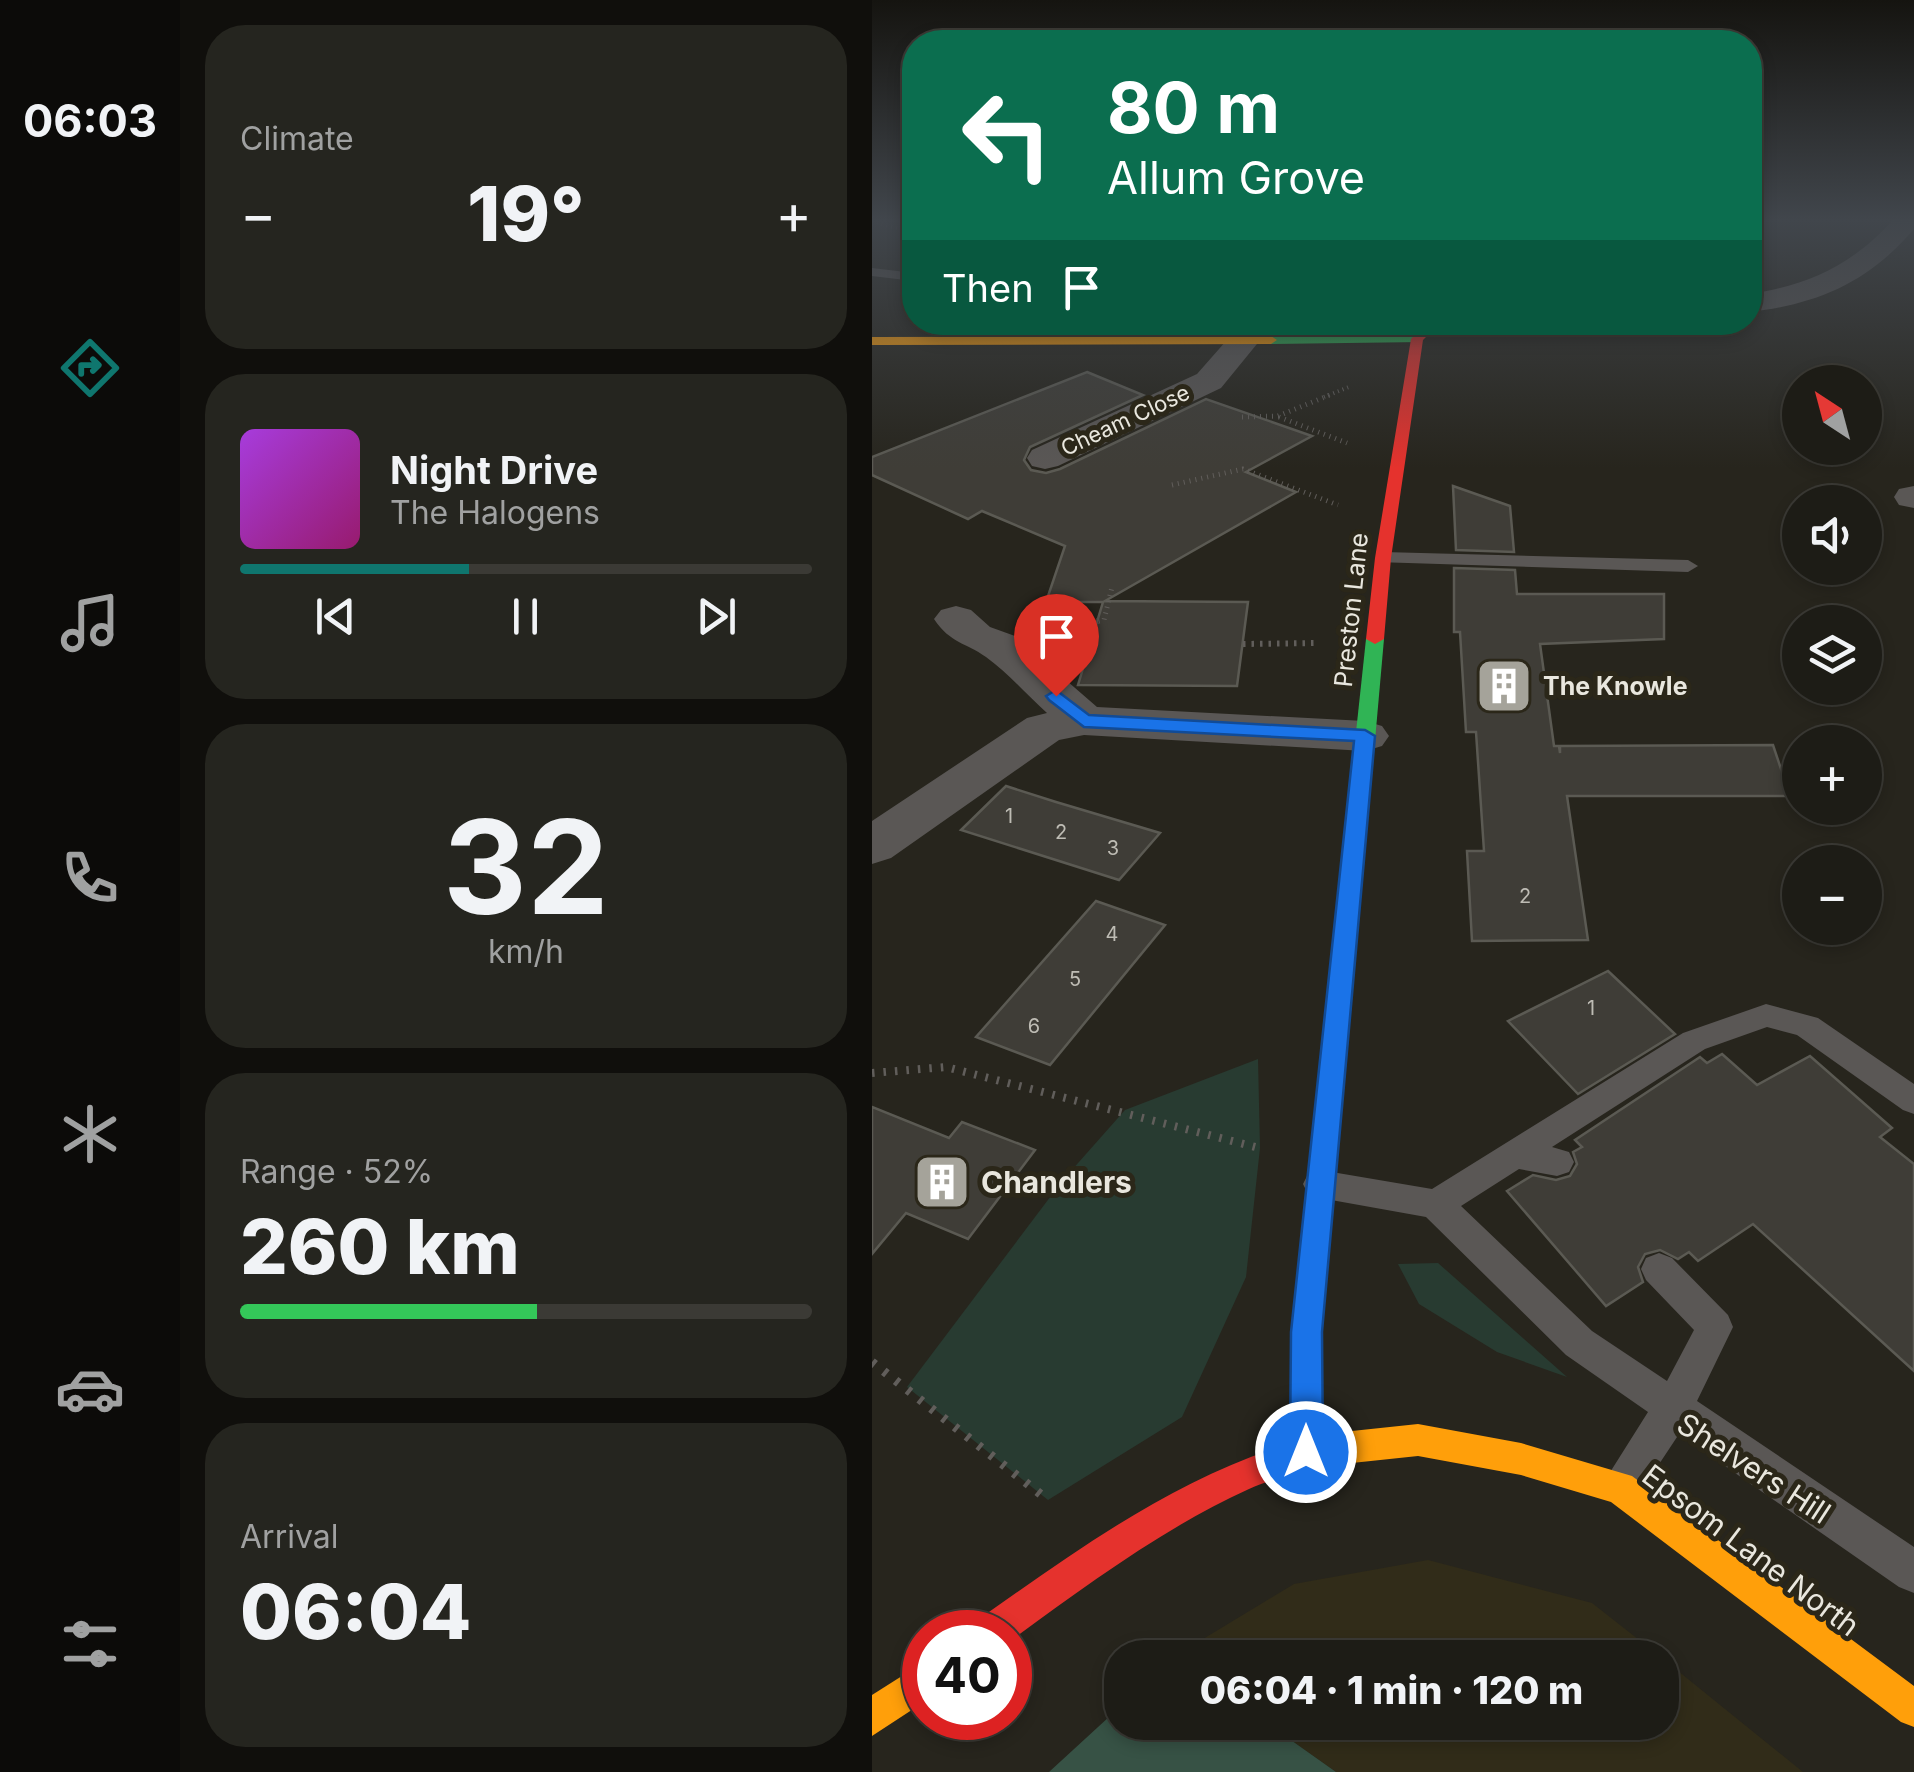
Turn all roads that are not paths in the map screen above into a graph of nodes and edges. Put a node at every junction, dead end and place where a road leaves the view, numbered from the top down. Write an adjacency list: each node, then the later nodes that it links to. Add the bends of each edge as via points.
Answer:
1 (1031, 335): 5 (street)
2 (1215, 335): 4 (street)
3 (1426, 335): 6 (street)
4 (1245, 338): 6 (street); 7 (street, Cheam Close, via 1210,381)
5 (872, 341)
6 (1416, 349): 8 (street, Preston Lane)
7 (1045, 458)
8 (1382, 558): 9 (lane); 12 (street, Preston Lane)
9 (1688, 566)
10 (956, 619): 11 (street, via 974,636 999,645)
11 (1084, 721): 12 (street); 13 (street, via 1044,728)
12 (1365, 736): 17 (street, Preston Lane)
13 (872, 846)
14 (1914, 1101): 15 (lane, via 1807,1026 1766,1015 1694,1041)
15 (1519, 1155): 16 (lane); 18 (lane)
16 (1556, 1162)
17 (1320, 1184): 18 (lane); 21 (street, Preston Lane, via 1307,1332)
18 (1436, 1204): 20 (lane, via 1579,1343)
19 (1660, 1269): 20 (lane, via 1715,1326)
20 (1672, 1410): 22 (lane, Shelvers Hill); 23 (lane, Shelvers Hill)
21 (1306, 1452): 22 (street, Epsom Lane North, via 1418,1440 1521,1459); 24 (street, Epsom Lane North, via 1203,1494)
22 (1620, 1488): 26 (street, Epsom Lane North)
23 (1914, 1572)
24 (1023, 1610)
25 (902, 1695): 27 (street)
26 (1914, 1709)
27 (872, 1716)

